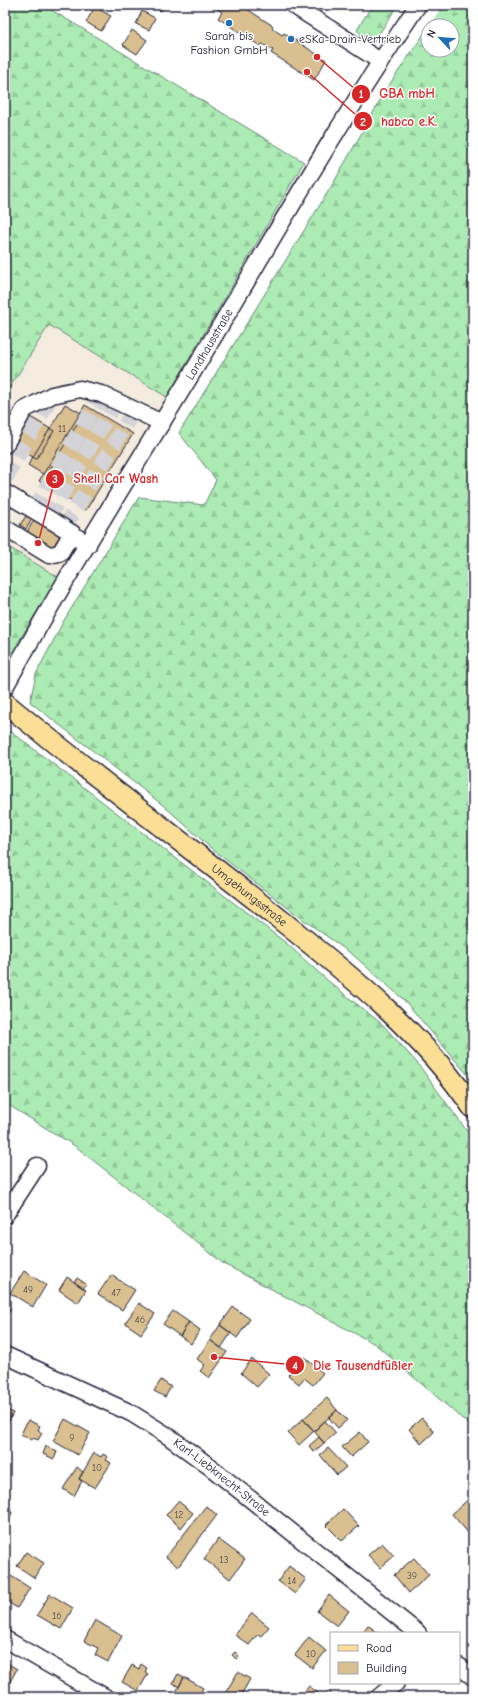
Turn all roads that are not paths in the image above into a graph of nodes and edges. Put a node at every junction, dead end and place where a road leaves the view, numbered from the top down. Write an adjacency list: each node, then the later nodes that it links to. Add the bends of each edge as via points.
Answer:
1 (293, 5): 3 (street)
2 (418, 5): 3 (street, Landhausstraße)
3 (380, 61): 4 (street, Landhausstraße, via 177,412)
4 (162, 424): 5 (street, via 101,394 80,389 52,395 24,410); 9 (street, Landhausstraße)
5 (5, 445)
6 (5, 493): 8 (street, via 47,523)
7 (5, 528): 8 (street, via 48,555 60,553)
8 (72, 534): 9 (street)
9 (88, 545): 10 (street, Landhausstraße)
10 (5, 687)
11 (5, 703): 12 (main road, Umgehungsstraße, via 345,972 410,1031)
12 (473, 1108)
13 (37, 1166): 14 (street)
14 (5, 1215)
15 (5, 1355): 16 (street, Karl-Liebknecht-Straße, via 125,1410 162,1431)
16 (417, 1632)
17 (5, 1639): 21 (street)
18 (460, 1667): 19 (street)
19 (473, 1677)
20 (395, 1684): 22 (street)
21 (105, 1697)
22 (379, 1697)

